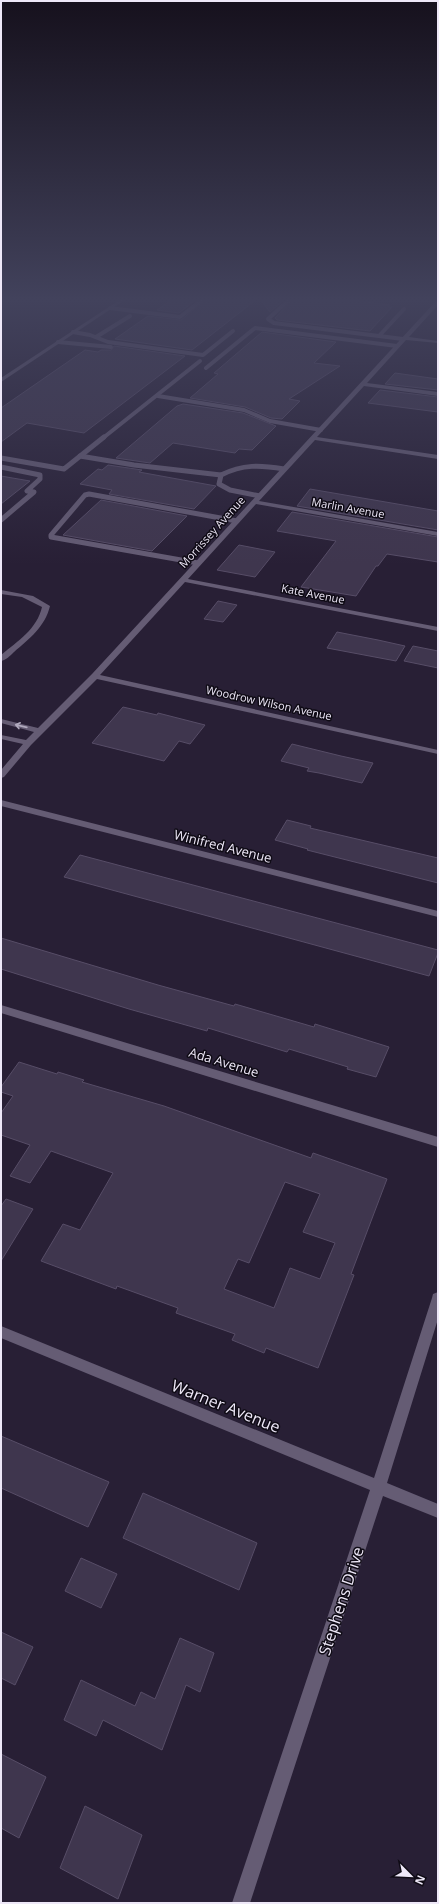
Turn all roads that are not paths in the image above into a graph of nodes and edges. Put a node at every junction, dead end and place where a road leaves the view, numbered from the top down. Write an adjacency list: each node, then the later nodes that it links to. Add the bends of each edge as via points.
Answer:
1 (168, 388): 5 (lane)
2 (359, 388): 6 (street, Morrissey Avenue)
3 (392, 388): 4 (street)
4 (438, 394)
5 (158, 396): 6 (lane, via 244,410 270,421); 8 (lane)
6 (321, 430): 7 (street, Morrissey Avenue)
7 (314, 438): 9 (street); 12 (street, Morrissey Avenue)
8 (80, 456): 10 (lane, via 64,469); 13 (lane)
9 (438, 457)
10 (1, 458)
11 (1, 467): 16 (lane, via 40,475 40,479 27,491 34,492)
12 (284, 469): 13 (lane, via 245,465 236,466); 14 (street, Morrissey Avenue)
13 (221, 475): 14 (lane, via 219,484)
14 (260, 496): 15 (street, Morrissey Avenue)
15 (254, 502): 17 (street, Morrissey Avenue); 18 (street, Marlin Avenue)
16 (1, 520)
17 (237, 521): 19 (street, Morrissey Avenue); 19 (lane, via 89,494 85,495 51,535)
18 (438, 534)
19 (198, 564): 20 (street, Morrissey Avenue)
20 (183, 580): 22 (street, Kate Avenue); 24 (street, Morrissey Avenue)
21 (1, 592): 23 (street, via 34,598 46,606 46,614 40,622)
22 (438, 629)
23 (1, 659)
24 (95, 676): 26 (street, Morrissey Avenue); 29 (street, Woodrow Wilson Avenue)
25 (1, 721): 26 (street, one-way to 25)
26 (40, 731): 28 (street, Morrissey Avenue)
27 (1, 737): 28 (street)
28 (28, 743): 30 (street, Morrissey Avenue)
29 (438, 752)
30 (1, 775)
31 (1, 803): 32 (street, Winifred Avenue)
32 (438, 914)
33 (1, 1009): 34 (street, Ada Avenue)
34 (438, 1142)
35 (438, 1298): 37 (street, Stephens Drive)
36 (1, 1332): 37 (street, Warner Avenue)
37 (378, 1488): 38 (street, Warner Avenue); 39 (street, Stephens Drive)
38 (438, 1511)
39 (241, 1903)

